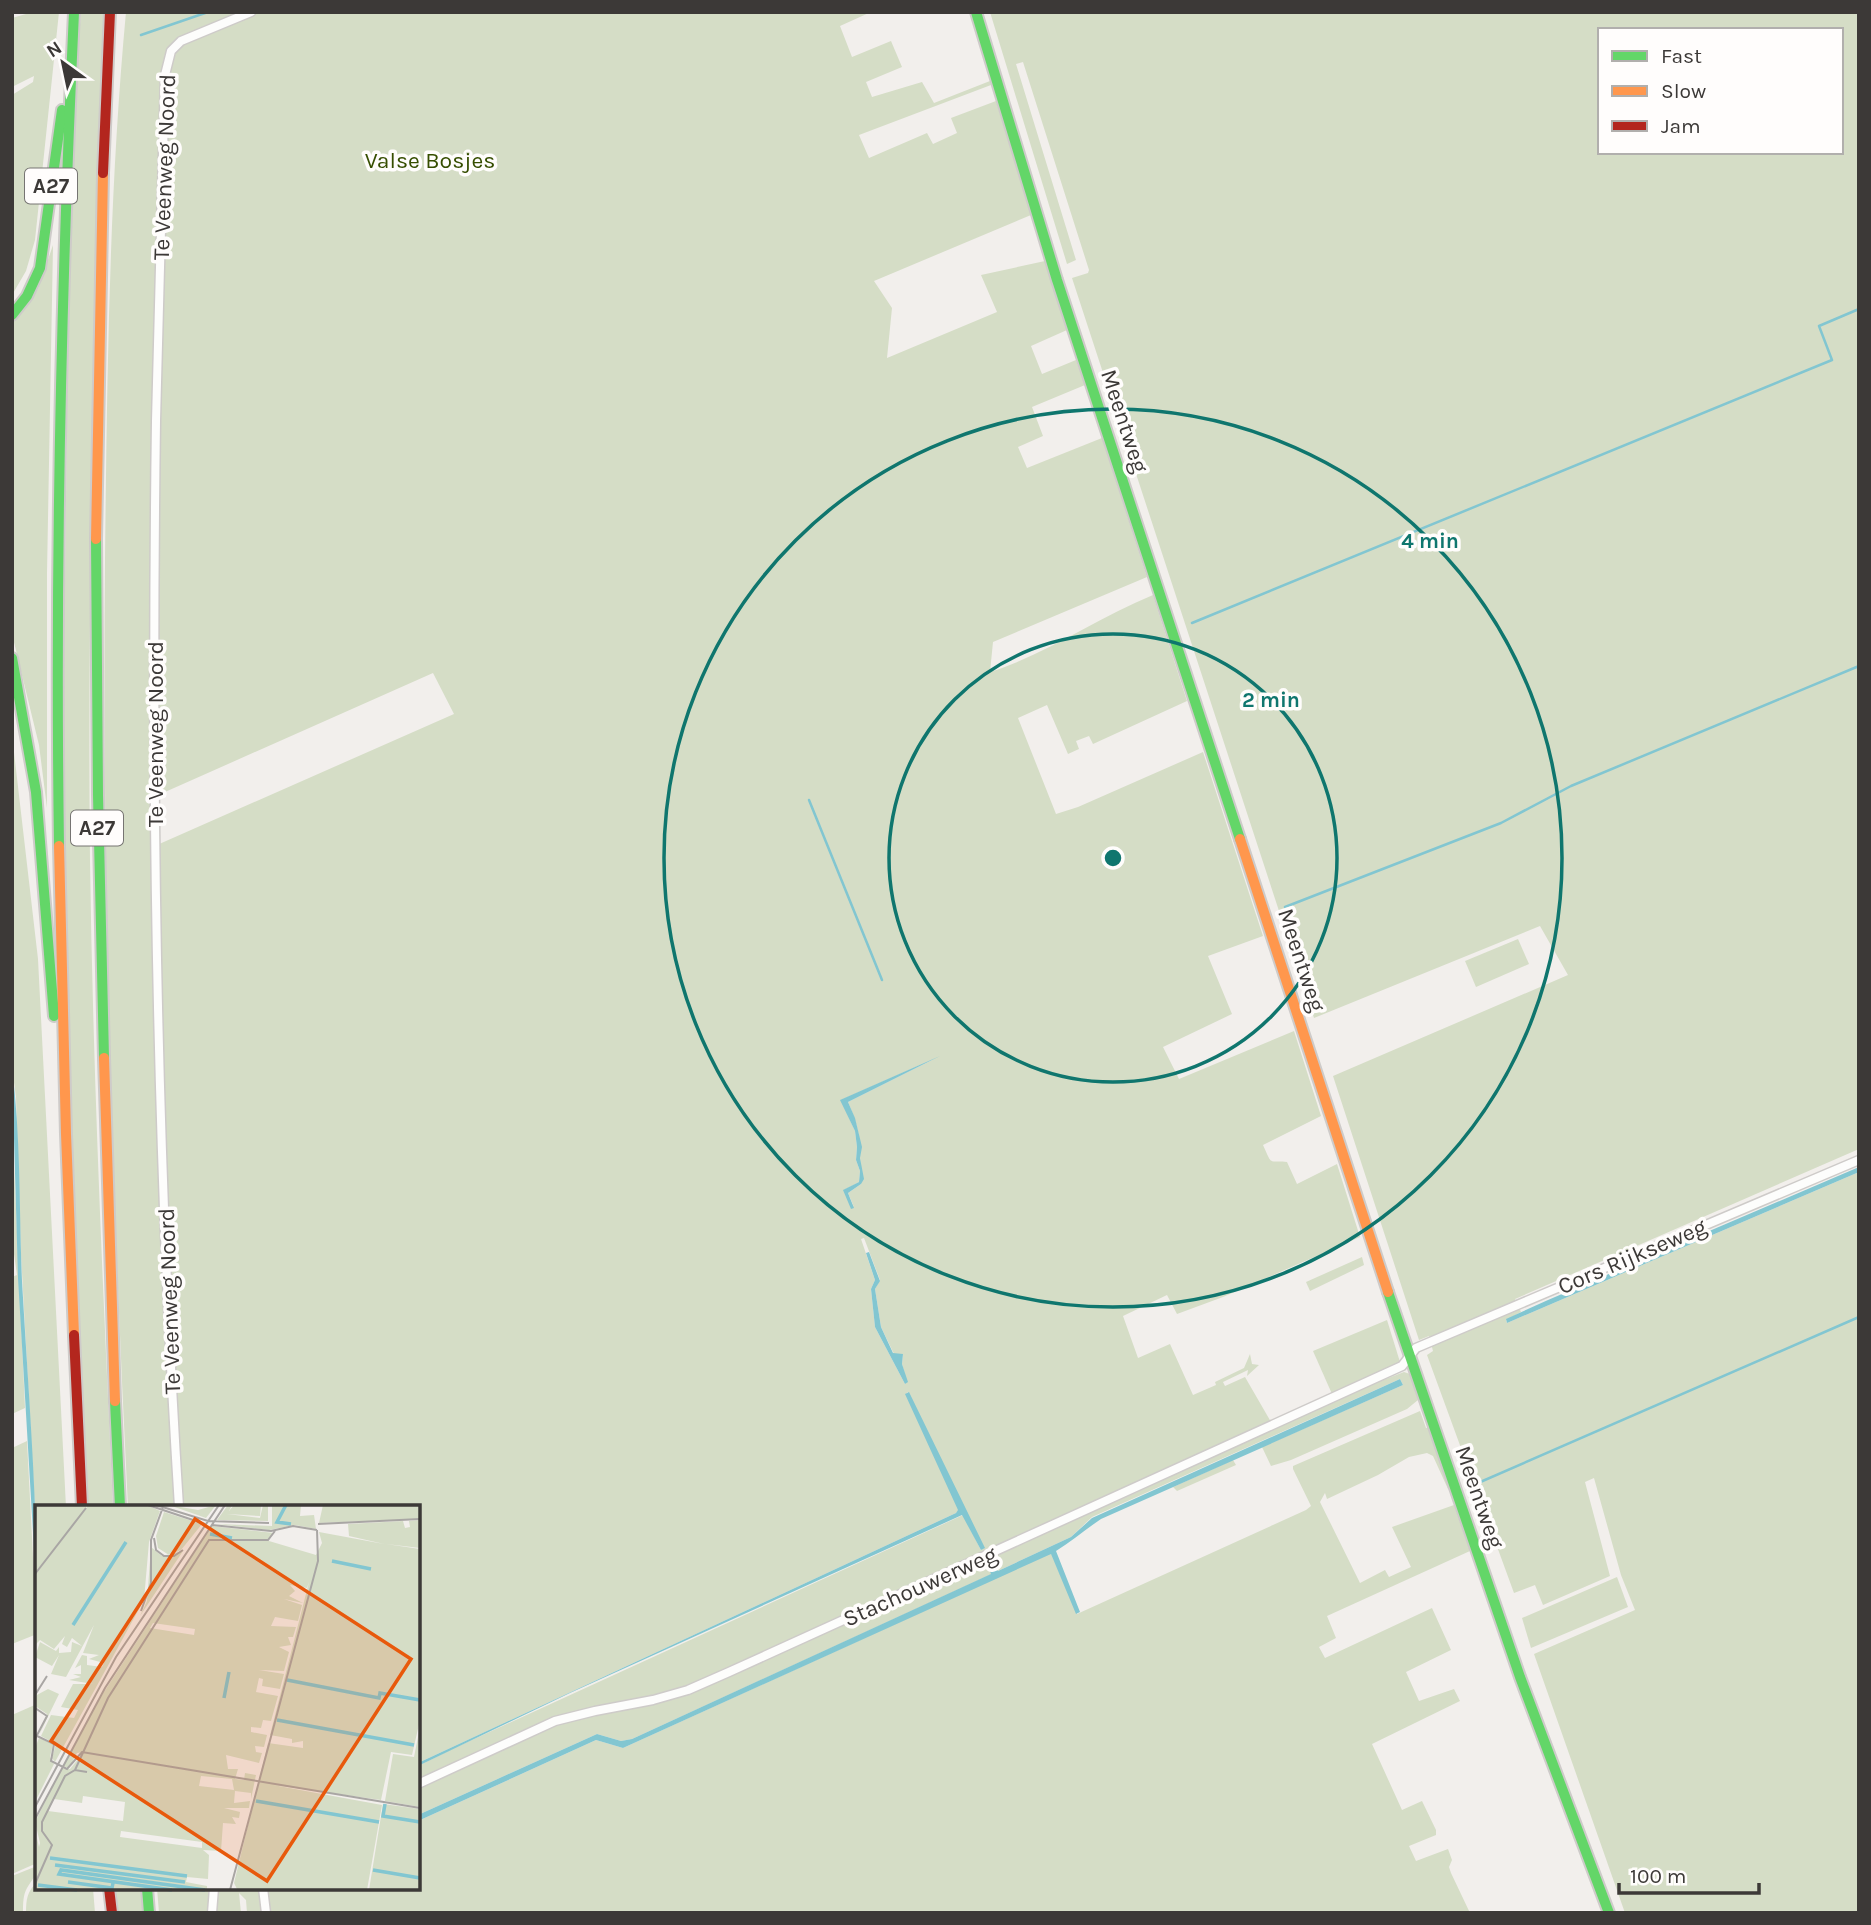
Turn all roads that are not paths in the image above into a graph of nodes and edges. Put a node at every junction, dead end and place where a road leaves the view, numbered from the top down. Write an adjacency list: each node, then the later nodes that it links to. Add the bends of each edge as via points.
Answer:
1 (74, 12): 5 (main road, A27)
2 (110, 12): 12 (main road, A27, via 95,472 96,808)
3 (251, 12): 13 (street, Te Veenweg Noord, via 181,41 171,51 165,75 156,419 154,799 166,1253)
4 (976, 12): 10 (main road, Meentweg, via 1057,280)
5 (72, 50): 6 (main road, A27, via 40,268); 8 (main road, A27, via 59,471)
6 (12, 315)
7 (12, 658): 8 (main road, A27, via 36,792)
8 (66, 1157): 11 (main road, A27)
9 (1859, 1160): 10 (street, Cors Rijkseweg, via 1416,1348)
10 (1409, 1357): 14 (street, Stachouwerweg, via 1402,1366 708,1681 653,1700 555,1721); 23 (main road, Meentweg, via 1520,1677)
11 (82, 1505)
12 (120, 1505)
13 (179, 1505)
14 (420, 1783)
15 (109, 1890): 19 (main road)
16 (147, 1890): 20 (main road)
17 (214, 1890): 21 (street)
18 (264, 1890): 22 (street)
19 (112, 1913)
20 (149, 1913)
21 (212, 1913)
22 (266, 1913)
23 (1609, 1913)

